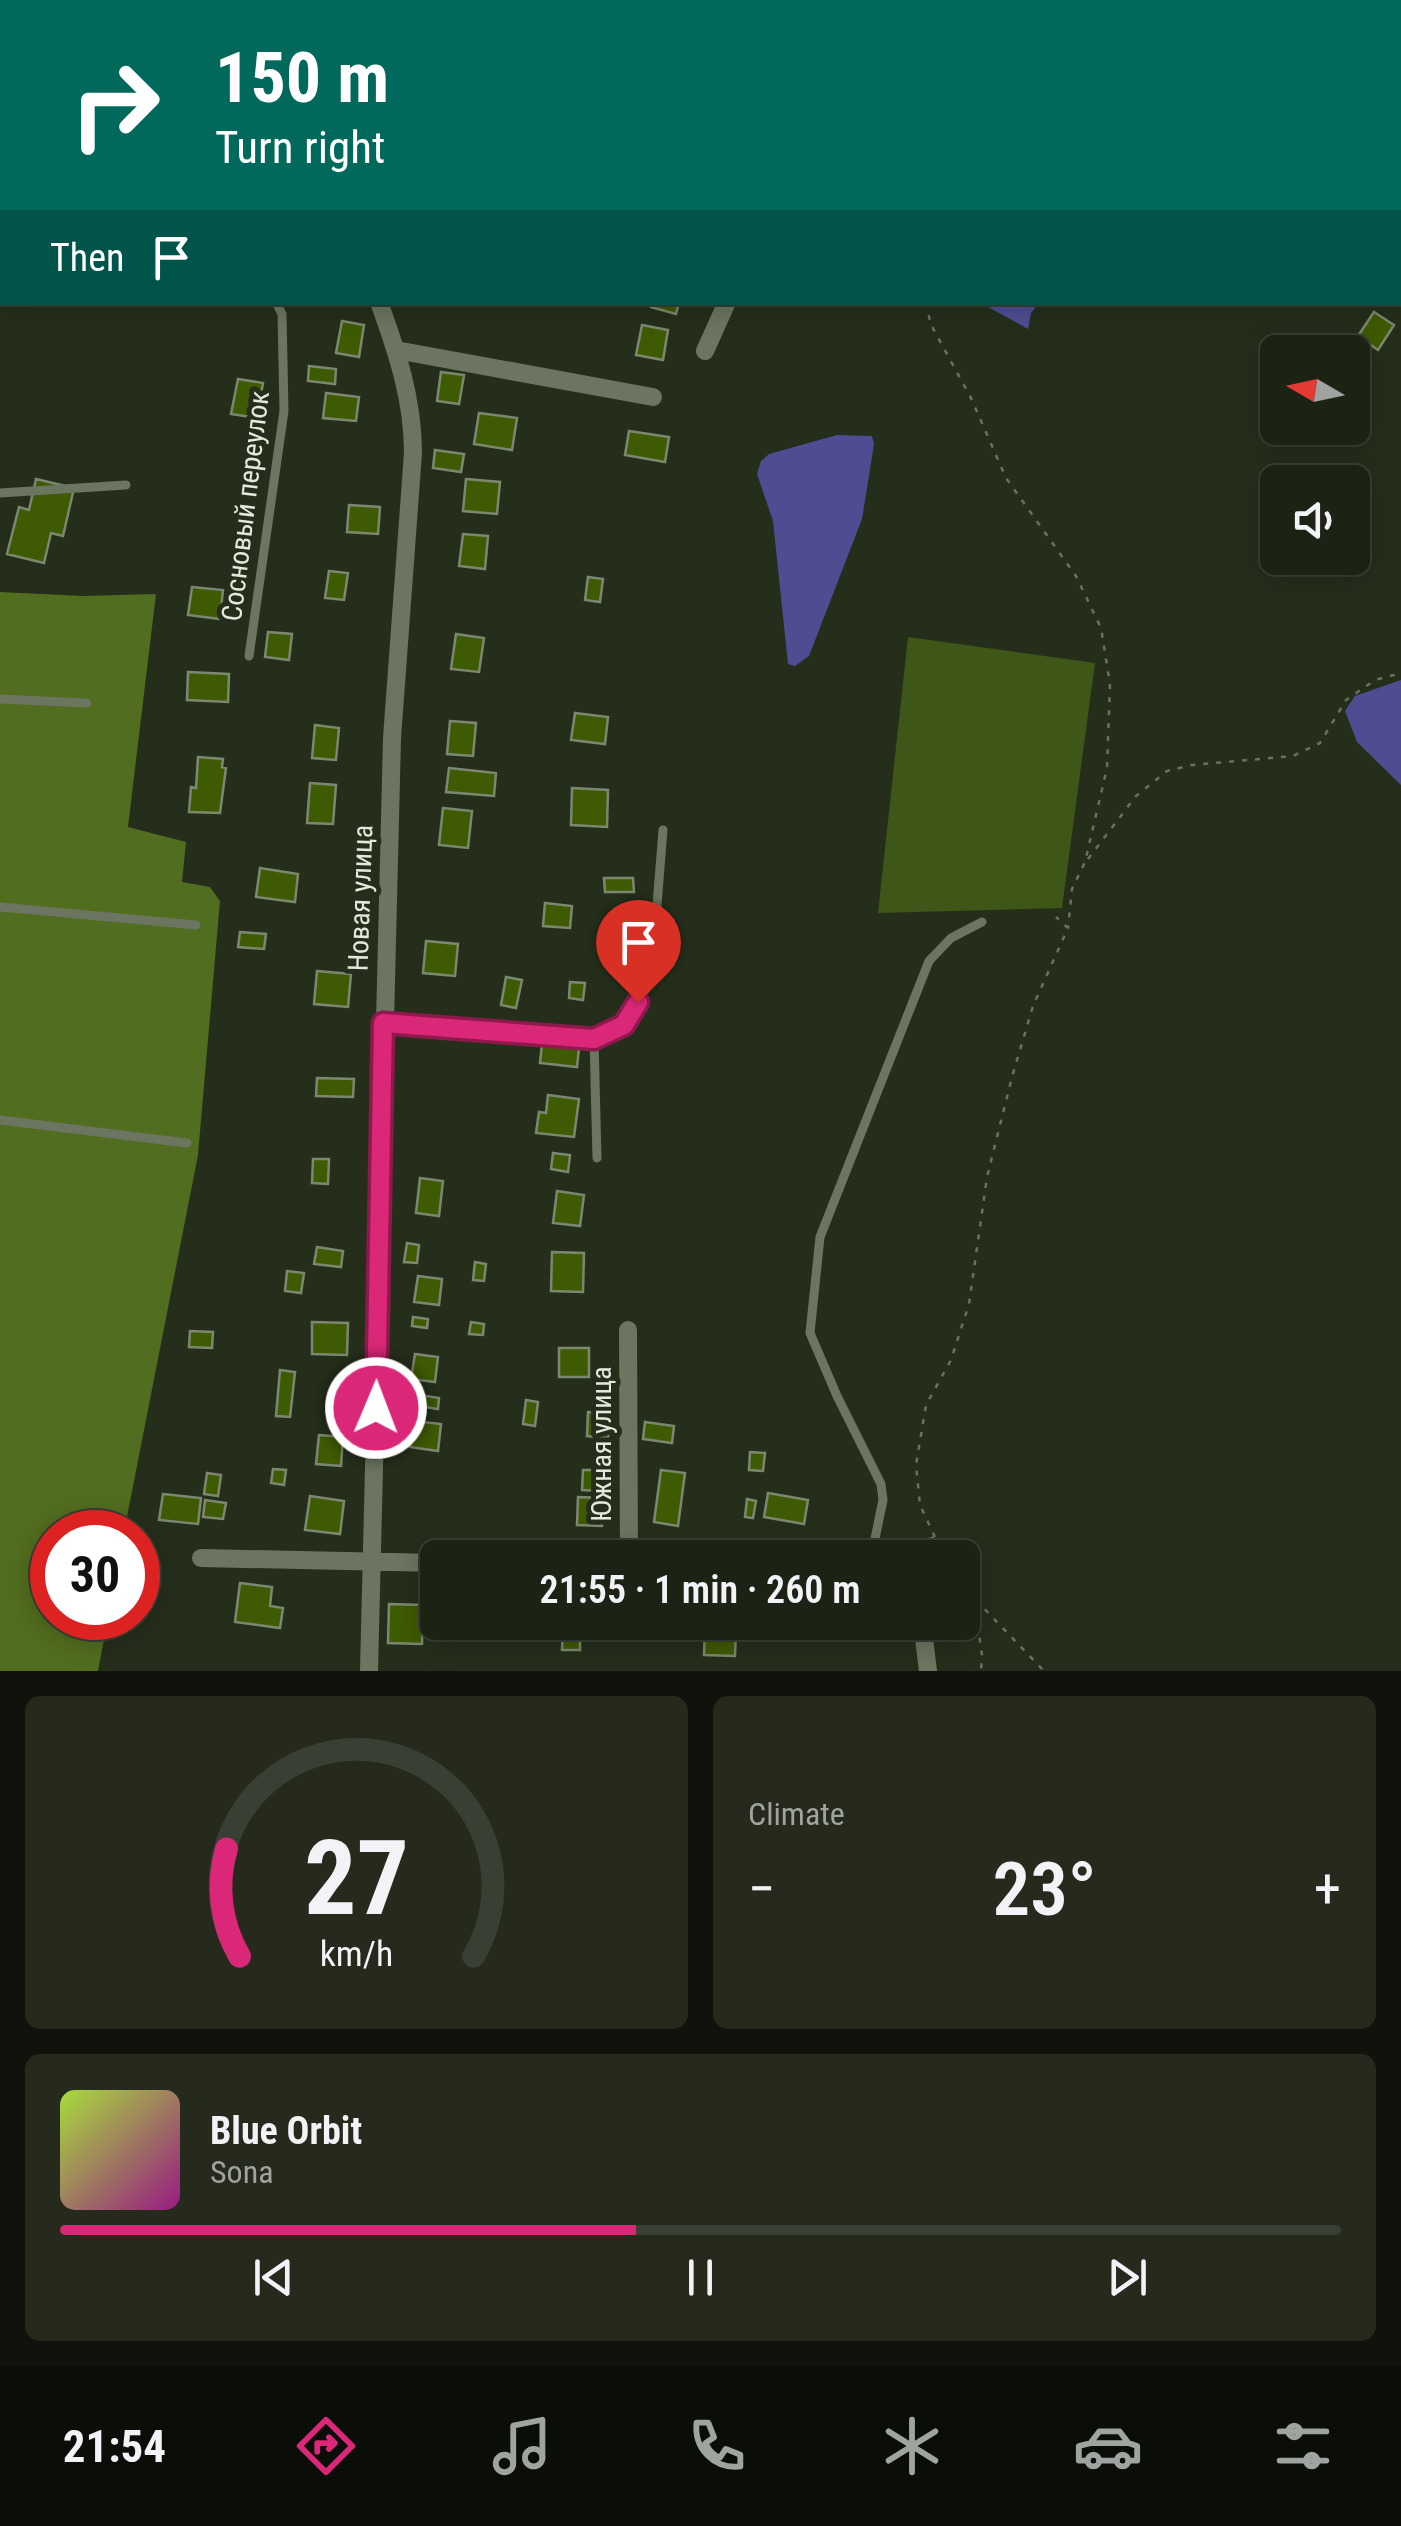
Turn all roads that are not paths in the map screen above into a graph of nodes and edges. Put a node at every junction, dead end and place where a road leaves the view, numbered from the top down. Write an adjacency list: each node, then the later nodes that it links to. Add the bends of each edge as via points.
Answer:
1 (278, 305): 9 (lane, Сосновый переулок, via 284,411)
2 (380, 305): 4 (street, Новая улица)
3 (726, 305): 5 (street)
4 (396, 350): 6 (street); 16 (street, Новая улица, via 414,453 392,738)
5 (705, 351)
6 (652, 397)
7 (126, 485): 8 (lane)
8 (0, 493)
9 (249, 656)
10 (0, 698): 11 (lane)
11 (86, 703)
12 (663, 830): 17 (lane, via 651,980 624,1025)
13 (0, 907): 15 (lane)
14 (982, 922): 23 (lane, via 951,938 929,961 820,1237 810,1333 880,1484)
15 (196, 925)
16 (383, 1023): 17 (lane); 25 (street, Новая улица)
17 (594, 1039): 20 (lane)
18 (0, 1120): 19 (lane)
19 (187, 1144)
20 (597, 1158)
21 (628, 1330): 22 (street, Южная улица)
22 (629, 1540)
23 (880, 1540)
24 (201, 1558): 25 (street)
25 (372, 1562): 26 (street); 28 (street, Новая улица)
26 (420, 1563)
27 (924, 1640): 29 (street)
28 (370, 1671)
29 (928, 1671)

